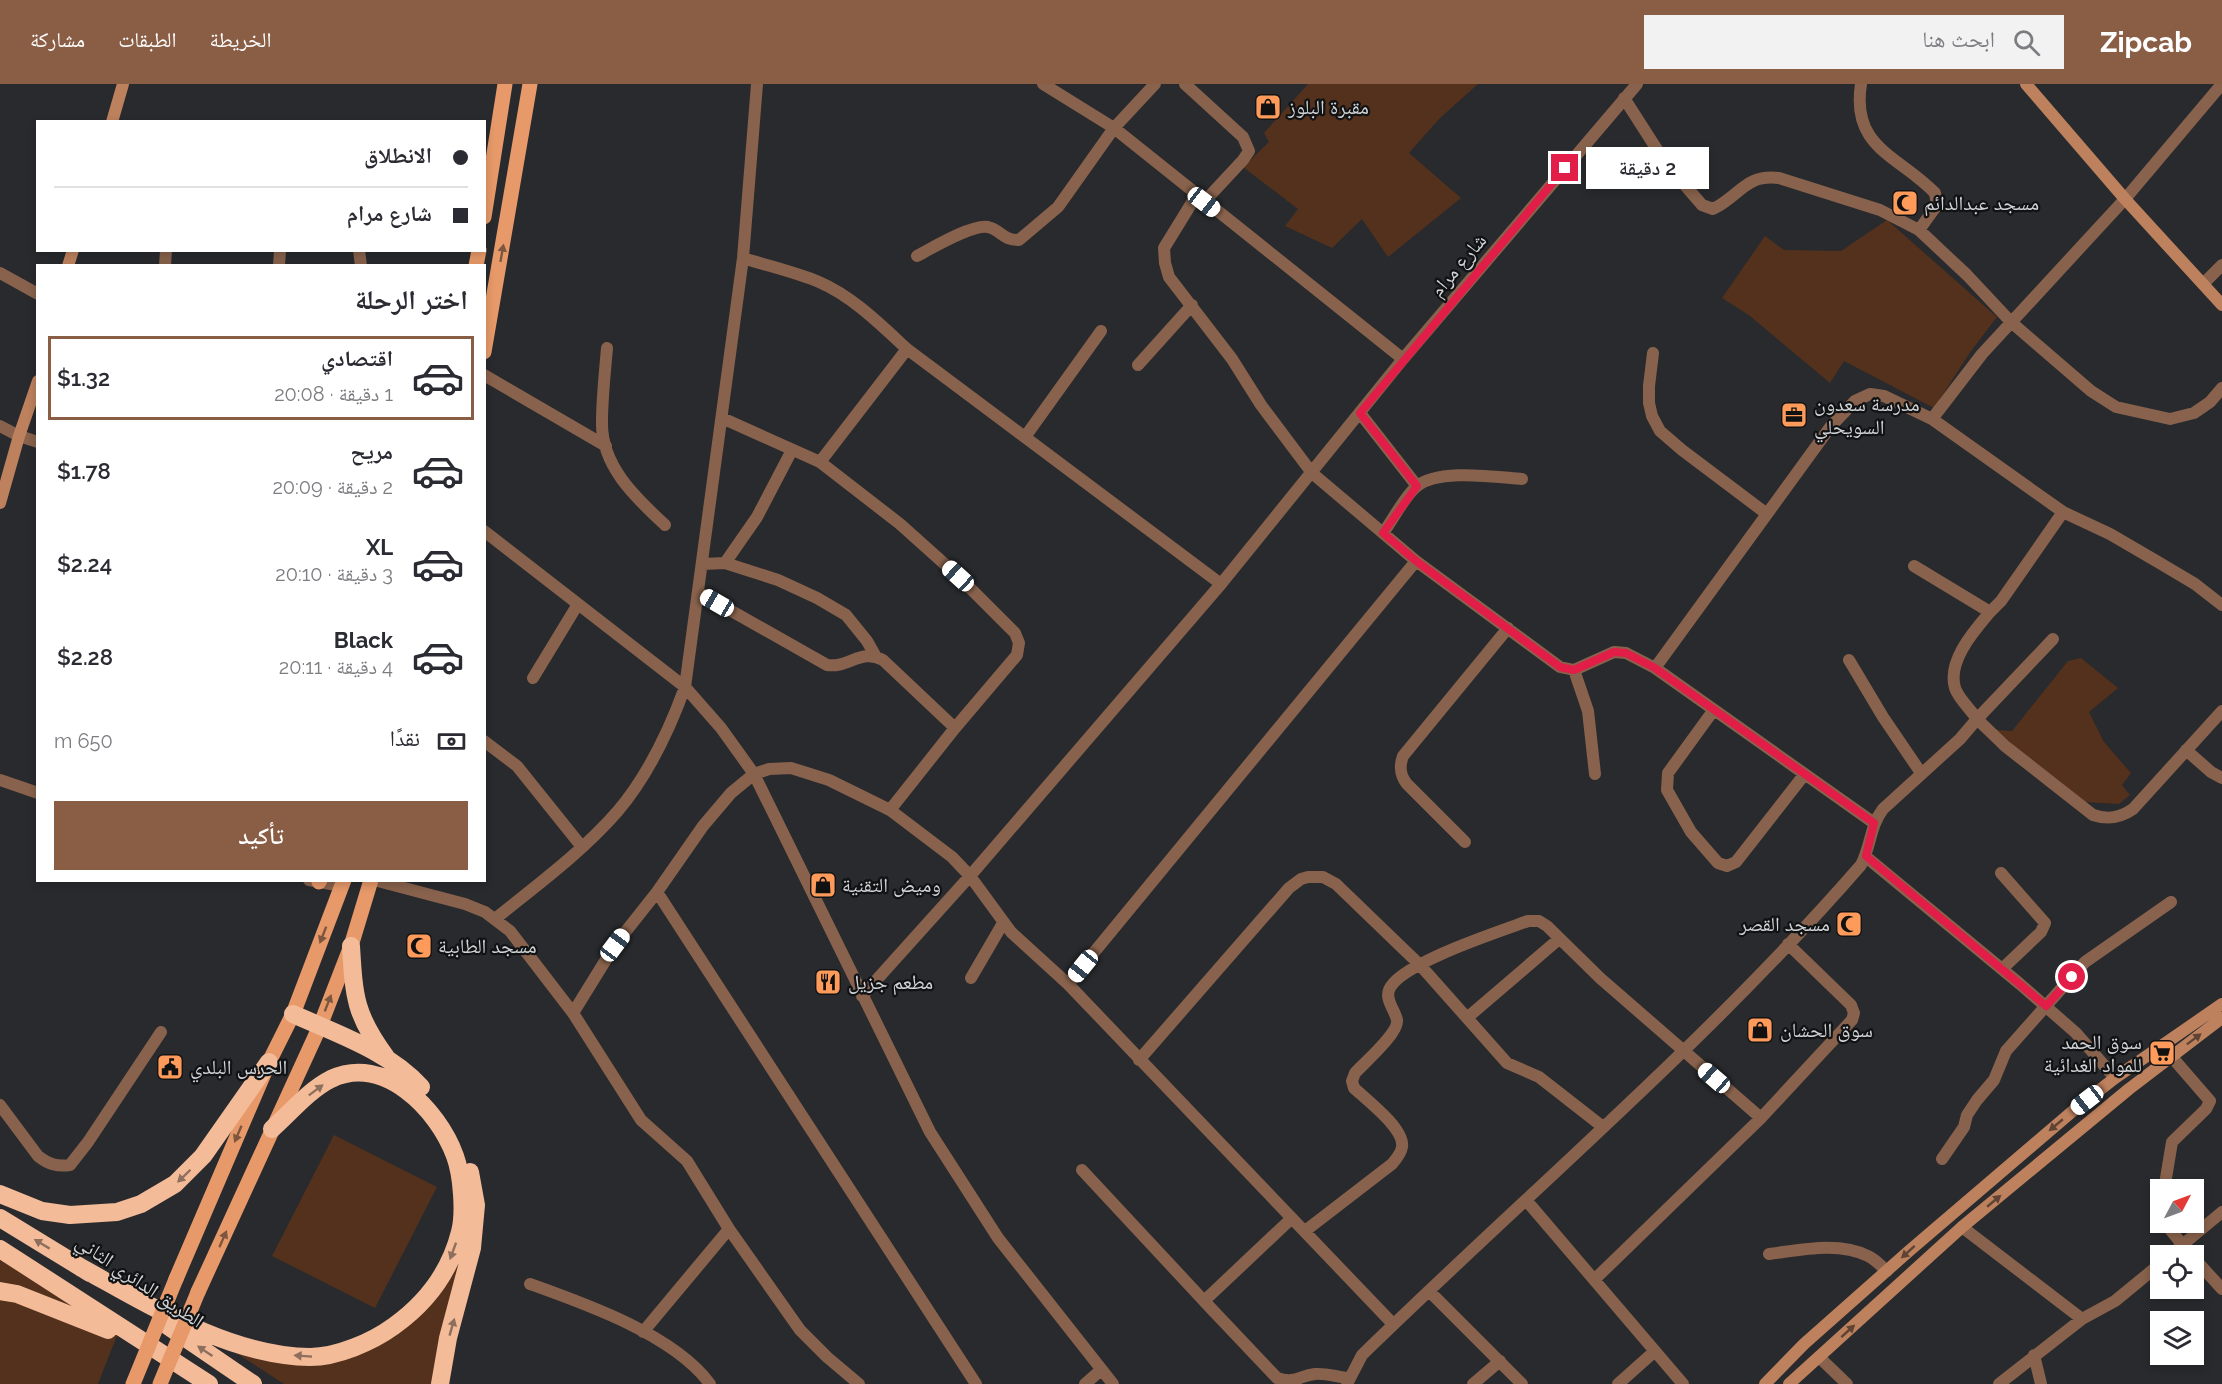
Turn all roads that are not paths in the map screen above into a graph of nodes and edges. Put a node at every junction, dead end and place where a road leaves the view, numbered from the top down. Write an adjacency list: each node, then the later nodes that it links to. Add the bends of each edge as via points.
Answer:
1 (123, 84): 13 (main road)
2 (505, 84): 17 (main road)
3 (530, 84): 24 (main road, one-way to 3)
4 (758, 84): 20 (street)
5 (1043, 84): 14 (street)
6 (1155, 84): 14 (street)
7 (1185, 84): 15 (street, via 1243,137 1248,151)
8 (1637, 84): 12 (street, شارع مرام)
9 (1861, 84): 18 (street, via 1858,101 1866,132 1874,144 1935,193 1937,205)
10 (2026, 84): 16 (main road)
11 (2222, 84): 16 (street)
12 (1624, 98): 18 (street, via 1665,162 1702,205 1713,209 1722,205 1764,176 1880,210); 34 (street, شارع مرام)
13 (113, 120)
14 (1114, 128): 15 (street); 19 (street, via 1058,207 1019,240 1009,240 988,227 974,228)
15 (1200, 199): 26 (street, via 1164,248 1169,277); 34 (street)
16 (2125, 199): 23 (main road); 28 (street)
17 (486, 204)
18 (1919, 230): 28 (street)
19 (916, 256)
20 (743, 258): 32 (street, via 820,282 876,321); 40 (street)
21 (2222, 265): 23 (street)
22 (0, 273): 25 (street)
23 (2203, 284): 27 (main road)
24 (490, 292): 30 (main road)
25 (36, 293)
26 (1192, 305): 35 (street); 49 (street)
27 (2222, 305)
28 (2011, 322): 38 (street, via 2091,391 2116,407 2170,419 2194,413); 41 (street)
29 (1101, 331): 44 (street)
30 (486, 332)
31 (607, 348): 46 (street, via 601,424)
32 (907, 349): 44 (street); 48 (street)
33 (1653, 353): 54 (street, via 1649,403 1660,431)
34 (1403, 359): 39 (street, شارع مرام)
35 (1138, 365)
36 (486, 376): 46 (street)
37 (36, 387): 43 (main road)
38 (2222, 388)
39 (1360, 413): 49 (street, شارع مرام); 51 (street)
40 (722, 418): 47 (street); 60 (street)
41 (1932, 419): 53 (street); 54 (street, via 1884,396 1870,394 1855,400)
42 (0, 426): 43 (street)
43 (19, 436): 45 (street); 52 (main road)
44 (1024, 437): 62 (street)
45 (36, 441)
46 (606, 446): 55 (street, via 620,478)
47 (792, 450): 48 (street); 59 (street, via 757,517)
48 (820, 462): 78 (street, via 900,524 1015,633 1017,655)
49 (1312, 473): 57 (street); 62 (street, شارع مرام)
50 (1522, 479): 51 (street, via 1460,475 1431,479)
51 (1417, 486): 57 (street)
52 (0, 502)
53 (2064, 512): 65 (street, via 2158,562); 66 (street)
54 (1767, 513): 71 (street)
55 (666, 525)
56 (486, 533): 64 (street)
57 (1383, 533): 58 (street)
58 (1416, 561): 67 (street); 108 (street)
59 (725, 563): 60 (street); 69 (street, via 778,580 846,615)
60 (703, 564): 63 (street)
61 (1914, 566): 66 (street)
62 (1221, 584): 94 (street, شارع مرام)
63 (698, 592): 69 (street, via 827,665 838,667 864,655); 74 (street)
64 (578, 604): 73 (street); 74 (street)
65 (2222, 605)
66 (1990, 612): 77 (street, via 1973,632 1953,674 1955,690)
67 (1508, 628): 72 (street, via 1560,667); 90 (street, via 1401,761 1401,773 1407,784)
68 (2053, 639): 77 (street)
69 (876, 657): 78 (street)
70 (1849, 660): 81 (street)
71 (1655, 668): 72 (street, via 1626,653 1614,652); 75 (street)
72 (1574, 670): 83 (street, via 1590,718)
73 (533, 678)
74 (685, 687): 82 (street); 91 (street, via 638,785)
75 (1713, 711): 84 (street); 84 (street, via 1668,773 1667,790 1691,832 1718,863 1727,866 1736,862)
76 (2222, 711): 80 (street)
77 (1977, 719): 80 (street, via 2014,753 2093,815 2101,817 2118,817 2133,809); 81 (street)
78 (955, 728): 88 (street)
79 (486, 743): 91 (street, via 517,766)
80 (2186, 750): 85 (street)
81 (1921, 773): 89 (street, via 1883,809)
82 (754, 774): 88 (street, via 769,768 791,768 829,780); 98 (street, via 731,793 703,826); 109 (street)
83 (1595, 774)
84 (1804, 775): 89 (street)
85 (2222, 778)
86 (0, 780): 87 (street)
87 (36, 793)
88 (890, 810): 94 (street, via 952,857)
89 (1874, 823): 92 (street)
90 (1465, 842)
91 (582, 847): 100 (street)
92 (1866, 856): 103 (street); 106 (street)
93 (2001, 873): 106 (street, via 2044,923 2041,932)
94 (970, 876): 101 (street); 109 (street, شارع مرام)
95 (372, 882): 104 (main road)
96 (381, 882): 100 (street, via 465,904)
97 (343, 883): 113 (main road, one-way to 113)
98 (657, 892): 112 (street, via 615,945); 170 (street)
99 (2171, 902): 111 (street, via 2085,962)
100 (495, 919): 112 (street, via 518,939)
101 (1003, 922): 107 (street); 108 (street)
102 (1559, 939): 105 (street, via 1543,923 1528,921); 114 (street); 118 (street)
103 (1788, 944): 118 (street); 125 (street, via 1851,1005 1854,1013)
104 (351, 946): 116 (main road, one-way to 104); 121 (highway, via 358,1008)
105 (1420, 965): 114 (street); 120 (street, via 1336,884 1323,877 1301,879); 138 (street, via 1391,986 1388,997 1397,1021 1395,1030 1352,1081 1354,1088 1397,1130 1402,1145 1399,1155)
106 (2002, 969): 111 (street)
107 (971, 978)
108 (1068, 984): 120 (street)
109 (862, 996): 161 (street, via 930,1132 985,1219)
110 (2222, 1004): 123 (main road)
111 (2046, 1006): 123 (street); 128 (street, via 2006,1052 1994,1080 1967,1115 1964,1127)
112 (573, 1013): 137 (street, via 641,1120 687,1161)
113 (292, 1014): 116 (highway); 122 (main road)
114 (1468, 1017): 126 (street, via 1507,1063 1539,1077)
115 (2222, 1018): 119 (main road, one-way to 115)
116 (320, 1026): 121 (highway); 127 (main road)
117 (161, 1032): 124 (street, via 69,1165 54,1165 38,1156)
118 (1683, 1052): 125 (street); 126 (street)
119 (2171, 1056): 130 (street, via 2210,1101 2172,1142); 136 (main road, one-way to 119)
120 (1139, 1060): 135 (street)
121 (388, 1061): 167 (highway, one-way to 121, via 472,1248 476,1205 467,1156 447,1116 417,1083)
122 (269, 1062): 131 (highway, one-way to 131, via 203,1156 175,1184 141,1204 117,1212 70,1215 42,1211); 163 (main road, one-way to 163, bridge)
123 (2115, 1078): 145 (main road, one-way to 145)
124 (0, 1105)
125 (1761, 1118): 147 (street)
126 (1603, 1127): 132 (street)
127 (272, 1129): 143 (highway, one-way to 143, via 331,1079 356,1073 379,1074 397,1083 438,1123 455,1156 462,1191 461,1231 447,1268 432,1292 409,1316 382,1335 351,1349 312,1357 271,1354 206,1333); 164 (main road, one-way to 127, bridge)
128 (1942, 1159)
129 (1082, 1170): 152 (street)
130 (2166, 1179)
131 (0, 1194)
132 (1526, 1200): 147 (street); 151 (street)
133 (2222, 1212): 140 (street)
134 (0, 1218): 143 (highway, الطريق الدائري الثاني, one-way to 134)
135 (1292, 1218): 138 (street); 152 (street)
136 (1962, 1227): 153 (street); 159 (main road, one-way to 136)
137 (729, 1229): 155 (street); 169 (street, via 800,1330)
138 (1305, 1232): 154 (street)
139 (2173, 1233): 140 (street)
140 (2182, 1244)
141 (0, 1248): 157 (highway)
142 (1769, 1254): 145 (street, via 1830,1248 1854,1251 1870,1256)
143 (80, 1267): 166 (highway, الطريق الدائري الثاني, one-way to 143)
144 (2204, 1269): 149 (street)
145 (1887, 1271): 177 (main road)
146 (2150, 1272): 153 (street, via 2115,1301)
147 (1594, 1280): 156 (street)
148 (530, 1284): 155 (street, via 590,1305)
149 (2222, 1289)
150 (0, 1291): 157 (highway, via 97,1324)
151 (1429, 1291): 154 (street); 160 (street)
152 (1204, 1301): 162 (street, via 1277,1378 1297,1381 1317,1374)
153 (2082, 1319): 158 (street)
154 (1393, 1324): 162 (street, via 1362,1355)
155 (643, 1332): 168 (street, via 675,1351)
156 (1655, 1351): 175 (street); 176 (street)
157 (159, 1352): 165 (highway)
158 (2034, 1355): 180 (street); 181 (street)
159 (1819, 1357): 178 (main road); 179 (street)
160 (1500, 1361): 173 (street); 174 (street)
161 (1101, 1370): 171 (street); 172 (street)
162 (1348, 1381)
163 (133, 1384)
164 (160, 1384)
165 (208, 1384)
166 (253, 1384)
167 (440, 1384)
168 (710, 1384)
169 (859, 1384)
170 (976, 1384)
171 (1085, 1384)
172 (1113, 1384)
173 (1473, 1384)
174 (1522, 1384)
175 (1618, 1384)
176 (1683, 1384)
177 (1765, 1384)
178 (1789, 1384)
179 (1847, 1384)
180 (1999, 1384)
181 (2041, 1384)

